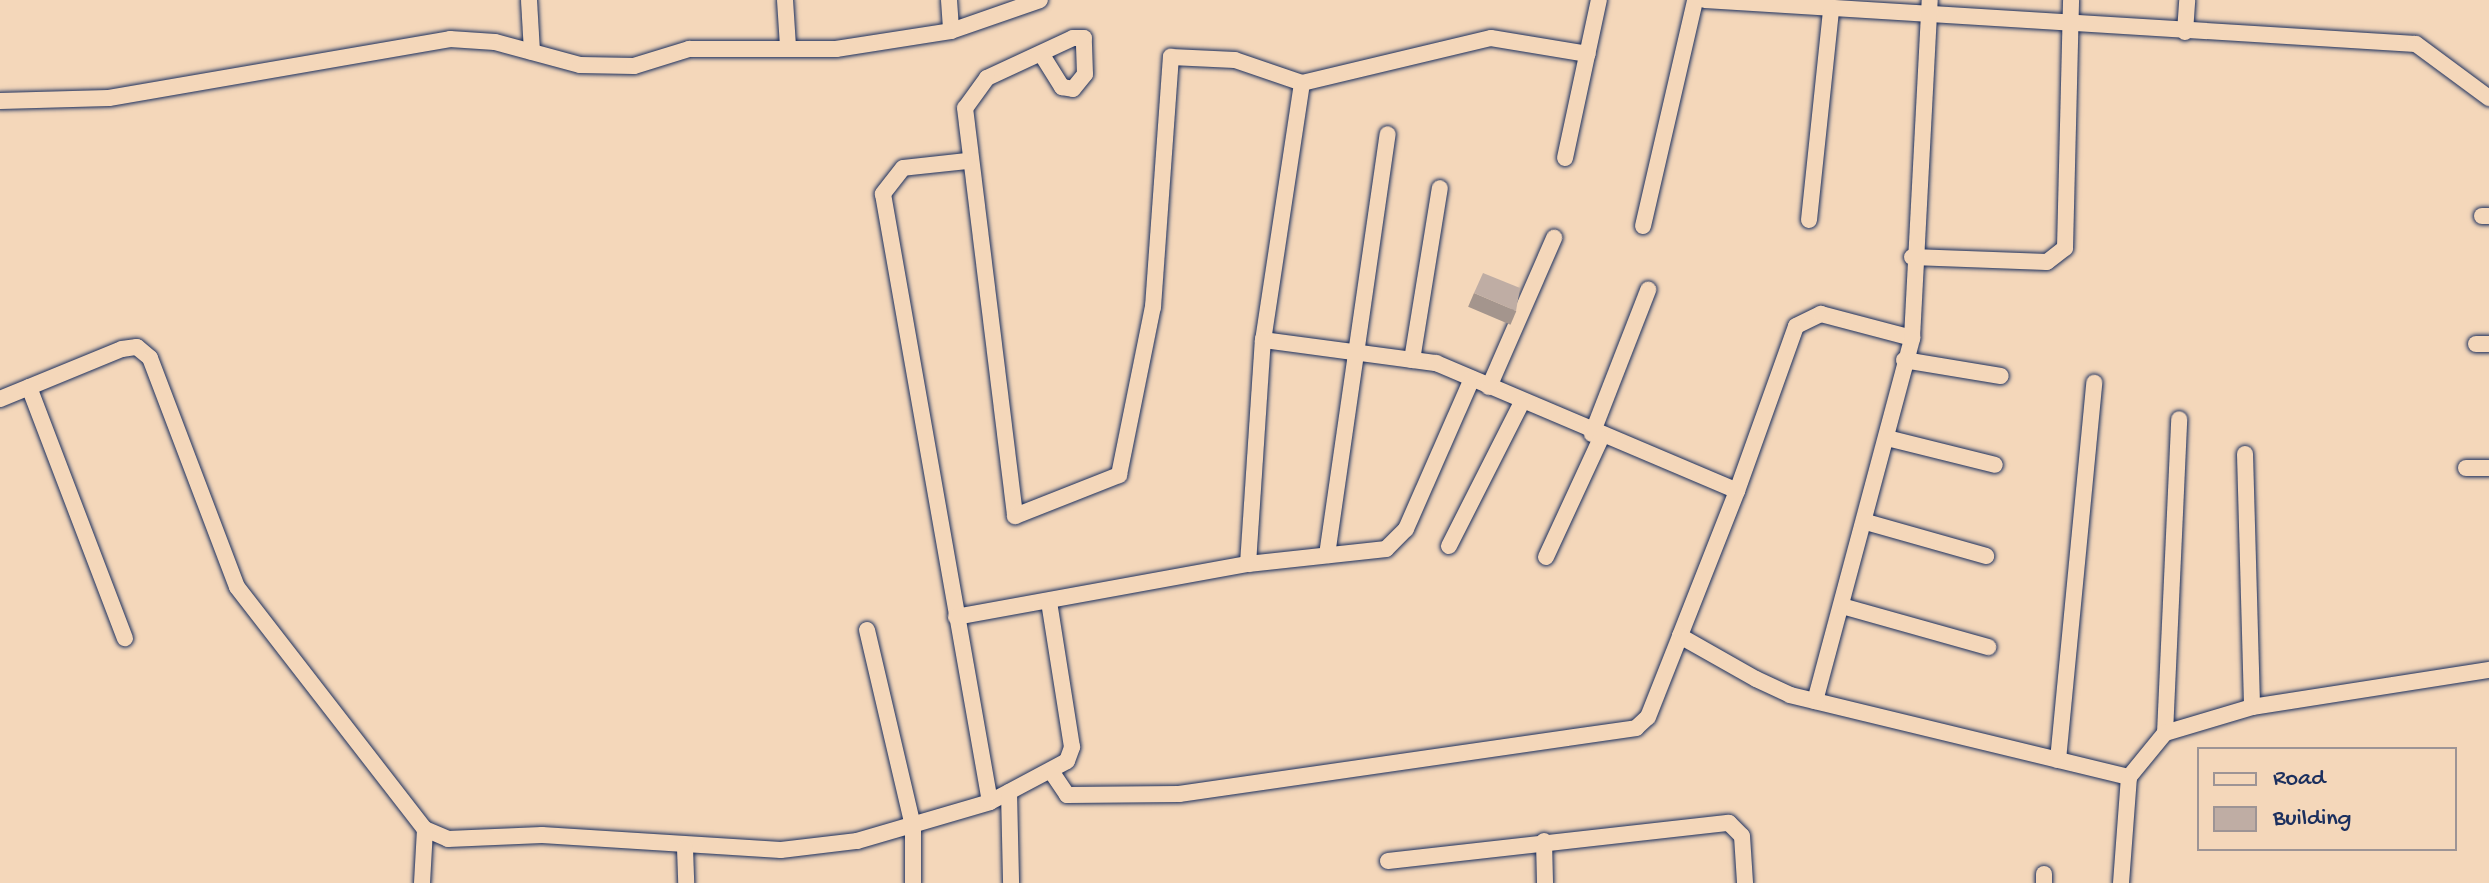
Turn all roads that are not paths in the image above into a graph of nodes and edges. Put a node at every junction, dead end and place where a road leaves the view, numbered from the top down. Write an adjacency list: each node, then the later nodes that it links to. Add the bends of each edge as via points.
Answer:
1 (529, 0): 16 (street)
2 (785, 0): 15 (street)
3 (949, 0): 13 (street)
4 (1040, 0): 13 (street)
5 (1599, 0): 17 (street)
6 (1695, 0): 27 (street)
7 (1705, 0): 11 (street)
8 (2071, 0): 12 (street)
9 (2187, 0): 14 (street)
10 (1930, 8): 11 (street); 12 (street); 29 (street)
11 (1831, 9): 26 (street)
12 (2072, 25): 14 (street); 29 (street, via 2065,248 2047,262)
13 (951, 31): 15 (street, via 836,49)
14 (2185, 32): 20 (street, via 2416,44)
15 (788, 47): 16 (street, via 689,49 634,66 580,65)
16 (532, 52): 21 (street, via 450,39 109,98)
17 (1588, 54): 19 (street, via 1491,38); 23 (street)
18 (1042, 55): 24 (street, via 987,78 965,108)
19 (1302, 83): 24 (street, via 1235,60 1171,57 1153,307 1119,475 1015,516); 32 (street)
20 (2489, 98)
21 (0, 101)
22 (1388, 134): 33 (street)
23 (1565, 158)
24 (967, 161): 59 (street, via 903,168 883,194)
25 (1440, 188): 34 (street)
26 (1809, 220)
27 (1643, 226)
28 (1554, 238): 40 (street)
29 (1912, 257): 31 (street)
30 (1648, 290): 44 (street)
31 (1912, 338): 35 (street); 50 (street, via 1821,314 1796,326)
32 (1263, 340): 33 (street); 56 (street)
33 (1353, 351): 34 (street); 53 (street)
34 (1412, 360): 37 (street)
35 (1904, 360): 36 (street); 45 (street)
36 (2001, 376)
37 (1472, 379): 40 (street); 53 (street, via 1397,542)
38 (2094, 383): 68 (street)
39 (29, 387): 41 (street); 62 (street); 74 (street, via 122,349 137,347 150,358 237,587)
40 (1489, 387): 42 (street)
41 (0, 399)
42 (1522, 402): 44 (street); 52 (street)
43 (2179, 419): 67 (street)
44 (1597, 436): 50 (street); 55 (street)
45 (1887, 438): 47 (street); 51 (street)
46 (2245, 454): 66 (street)
47 (1995, 465)
48 (2466, 468): 49 (street)
49 (2489, 468)
50 (1737, 491): 61 (street)
51 (1866, 522): 54 (street); 58 (street)
52 (1449, 546)
53 (1327, 555): 56 (street)
54 (1986, 556)
55 (1546, 557)
56 (1248, 564): 57 (street)
57 (1049, 601): 59 (street); 69 (street, via 1072,747)
58 (1842, 606): 63 (street); 65 (street)
59 (956, 617): 72 (street)
60 (867, 630): 73 (street)
61 (1680, 636): 65 (street, via 1790,695); 69 (street, via 1648,717 1636,728 1179,794 1067,795)
62 (125, 638)
63 (1988, 647)
64 (2489, 670): 66 (street)
65 (1815, 701): 68 (street)
66 (2252, 707): 67 (street)
67 (2165, 733): 70 (street)
68 (2058, 760): 70 (street)
69 (1051, 771): 71 (street)
70 (2129, 777): 84 (street)
71 (1009, 792): 72 (street); 81 (street)
72 (990, 802): 73 (street)
73 (913, 826): 76 (street, via 781,850); 80 (street)
74 (425, 829): 76 (street, via 448,839 542,835); 78 (street)
75 (1544, 841): 77 (street); 82 (street); 83 (street, via 1729,823 1742,836)
76 (685, 848): 79 (street)
77 (1388, 861)
78 (422, 883)
79 (686, 883)
80 (913, 883)
81 (1011, 883)
82 (1545, 883)
83 (1745, 883)
84 (2121, 883)

